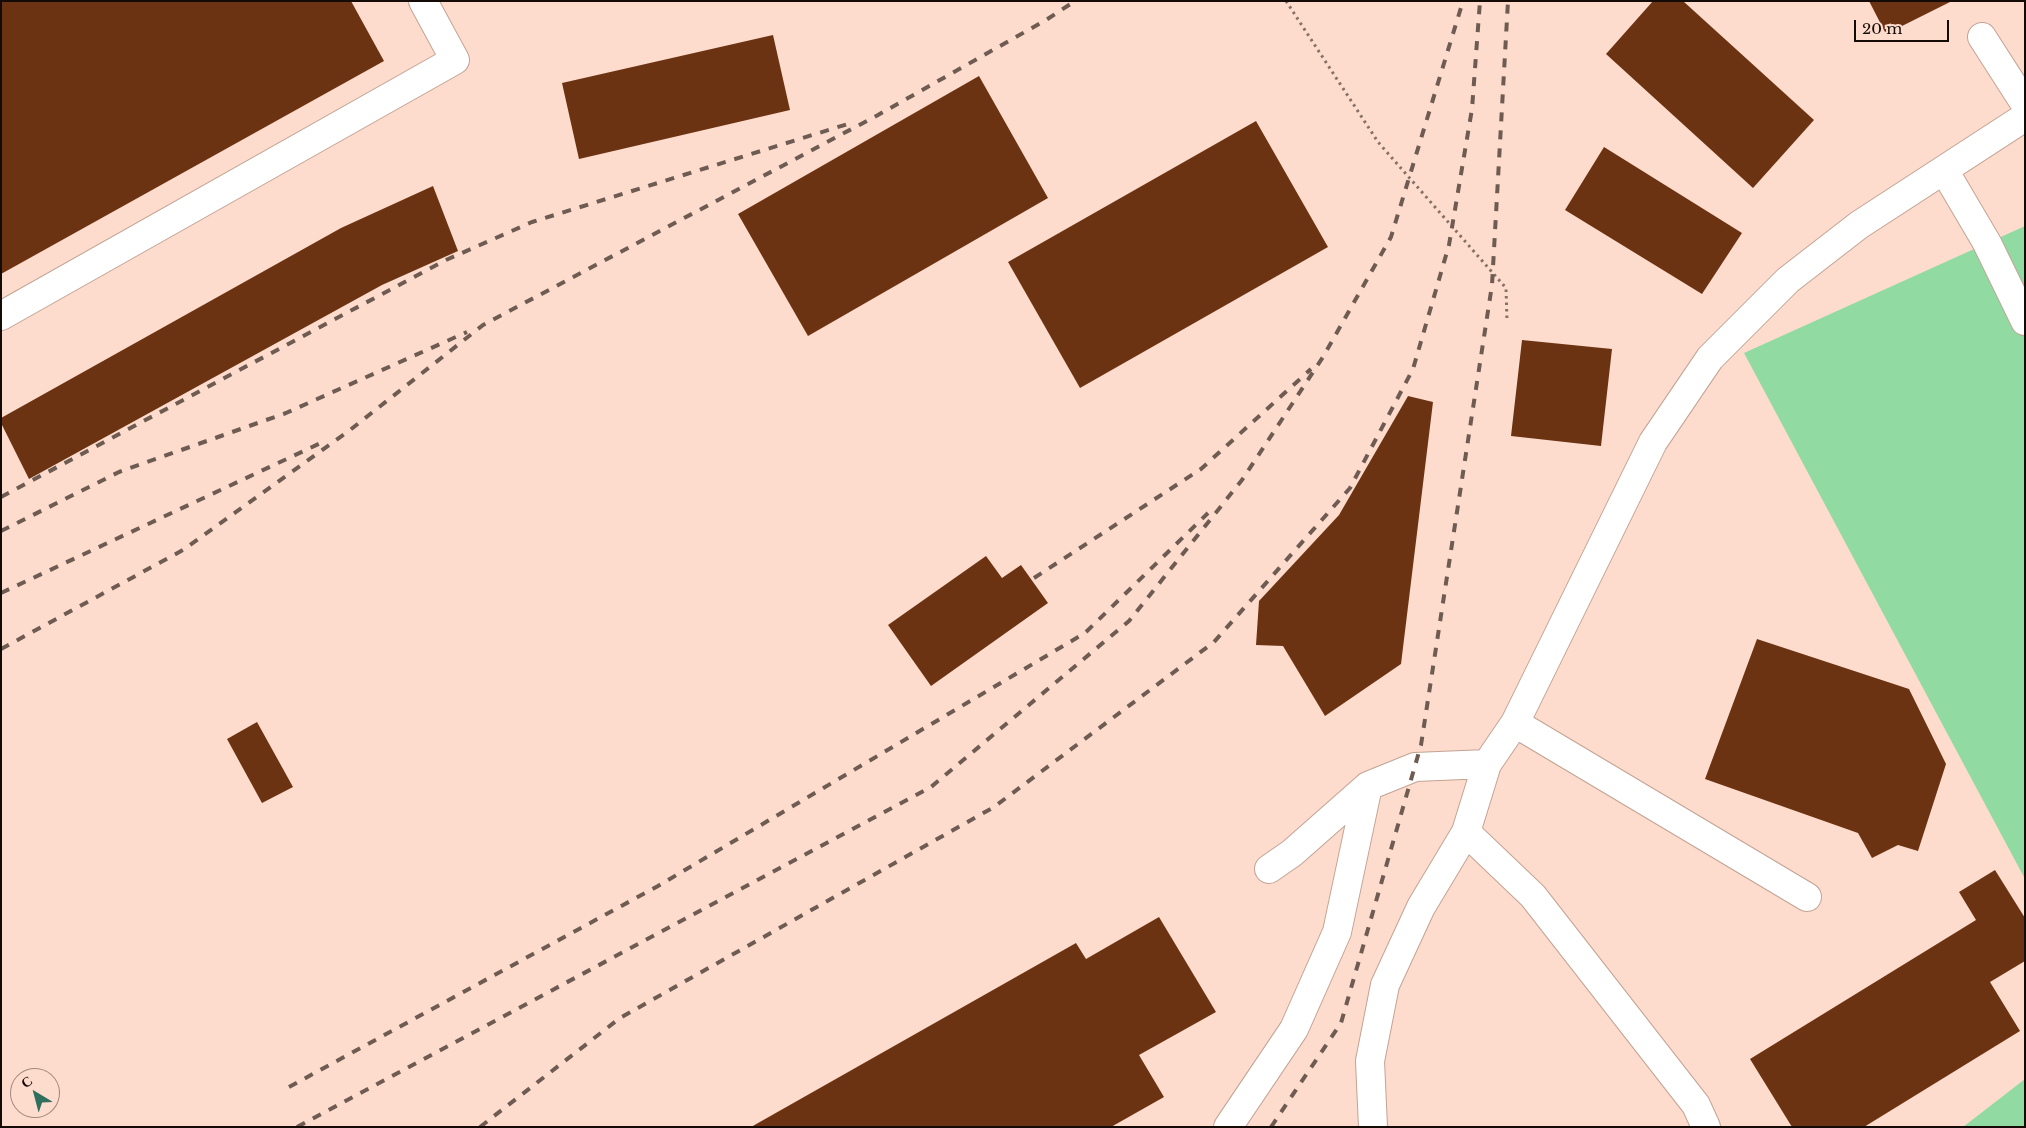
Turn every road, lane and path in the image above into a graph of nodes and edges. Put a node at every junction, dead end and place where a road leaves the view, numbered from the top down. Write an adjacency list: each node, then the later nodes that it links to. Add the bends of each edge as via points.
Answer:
1 (423, 1): 7 (street, via 454,60)
2 (1286, 1): 8 (path, via 1378,142 1506,288)
3 (1982, 37): 4 (street)
4 (2025, 104)
5 (2025, 117): 6 (street)
6 (1944, 170): 9 (street, via 1987,243); 10 (street, via 1859,225 1788,280 1710,358 1653,442)
7 (1, 316)
8 (1507, 321)
9 (2025, 321)
10 (1516, 723): 11 (street); 15 (street)
11 (1487, 764): 12 (street, via 1415,766); 13 (street)
12 (1368, 786): 14 (street); 16 (street, via 1337,932 1294,1029)
13 (1466, 832): 17 (street, via 1421,907 1385,984 1370,1061); 18 (street, via 1533,896 1696,1105)
14 (1270, 869)
15 (1807, 897)
16 (1228, 1127)
17 (1374, 1127)
18 (1706, 1127)

